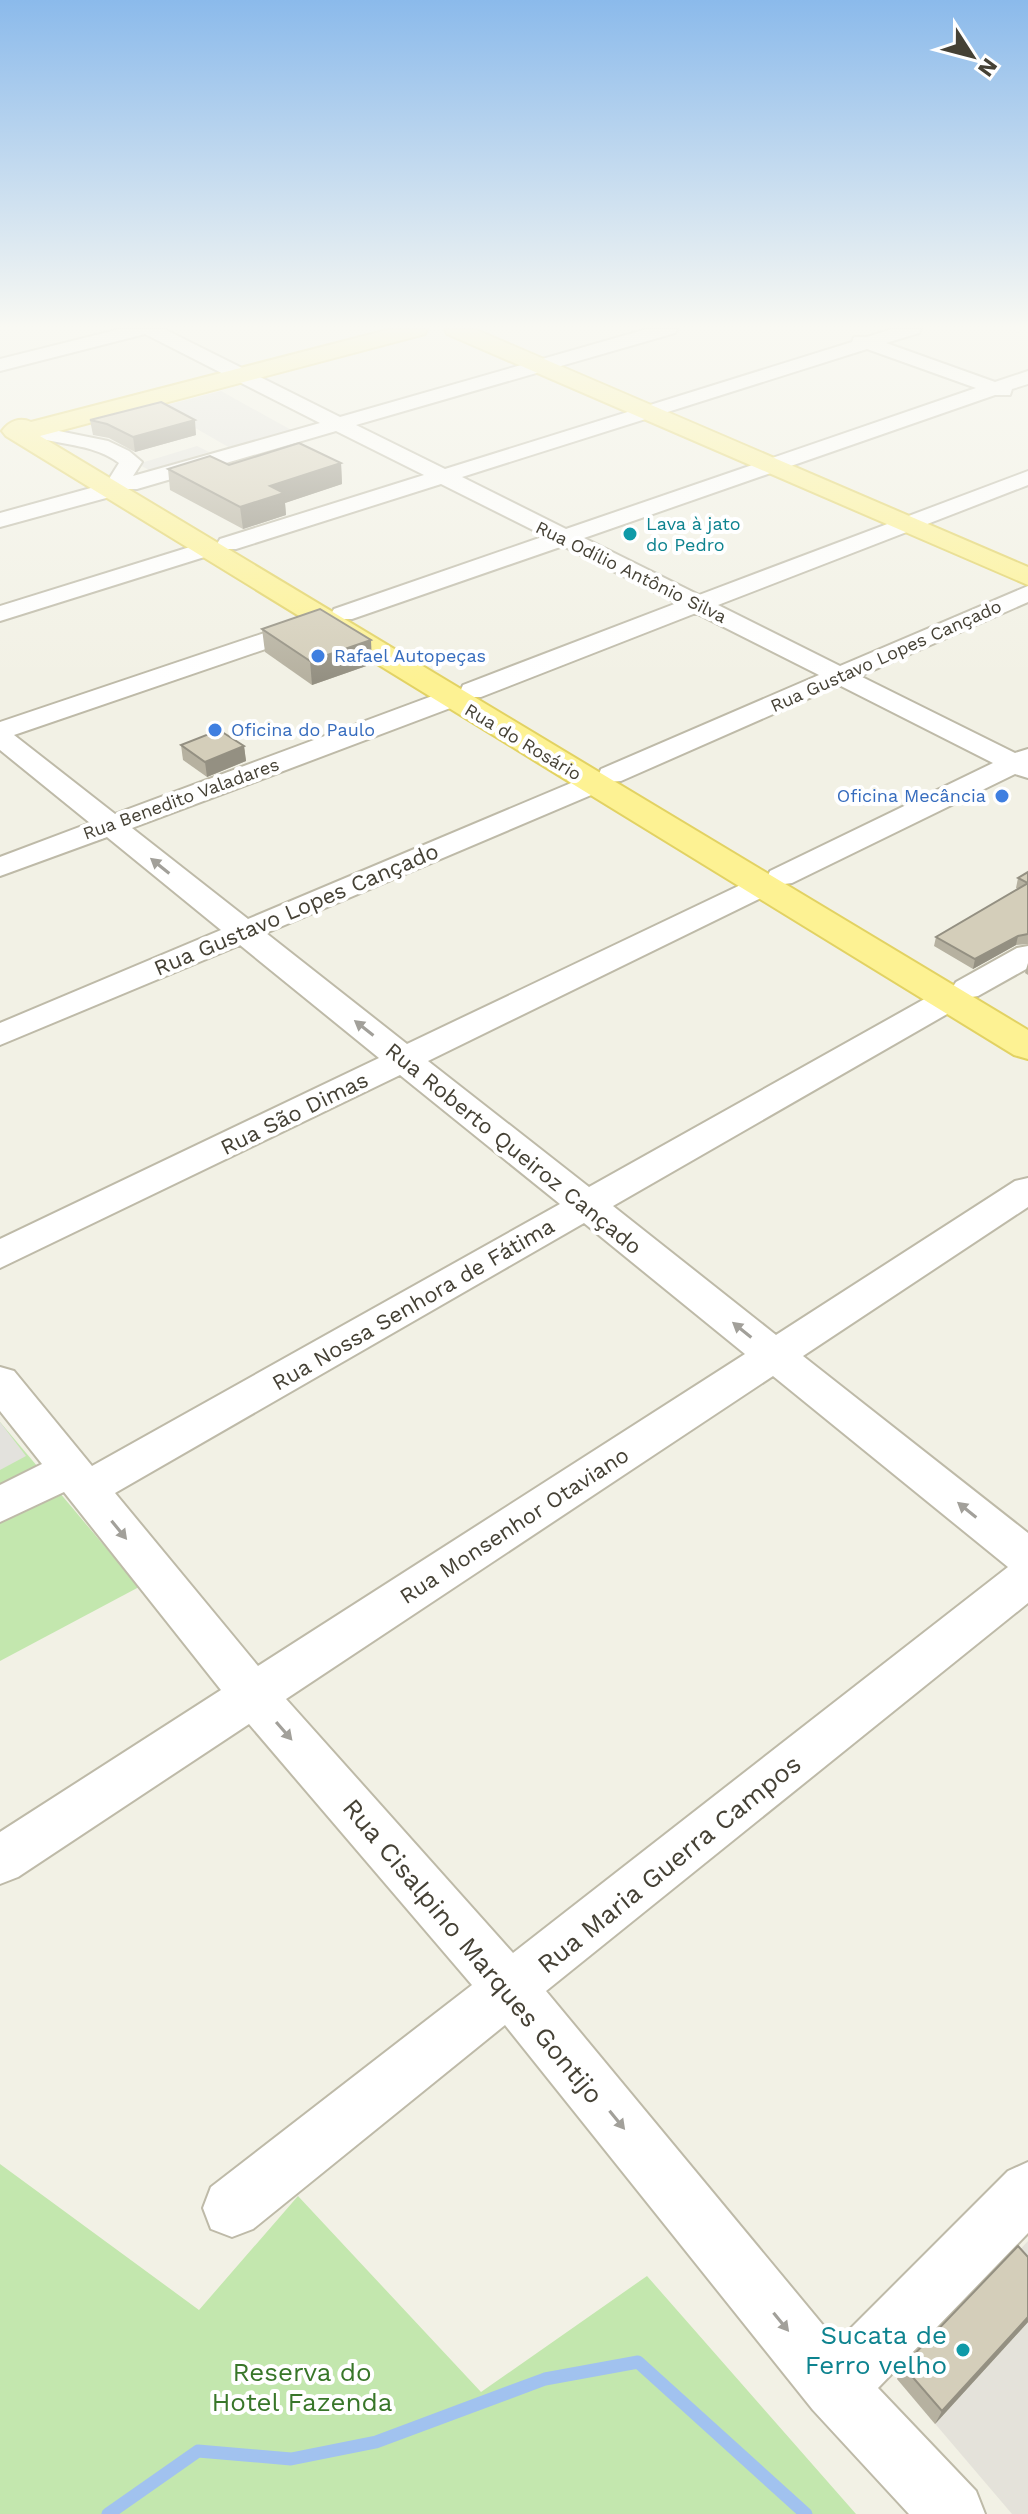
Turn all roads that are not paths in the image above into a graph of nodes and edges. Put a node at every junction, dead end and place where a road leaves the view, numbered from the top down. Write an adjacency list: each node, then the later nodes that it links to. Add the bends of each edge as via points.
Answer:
1 (54, 446): 11 (main road, Rua do Rosário)
2 (106, 446): 11 (street)
3 (251, 446): 11 (street)
4 (378, 446): 9 (street, Rua Odílio Antônio Silva)
5 (539, 446): 9 (street)
6 (724, 446): 8 (main road)
7 (827, 446): 8 (street)
8 (770, 466): 13 (main road); 14 (street)
9 (440, 477): 14 (street, Rua Odílio Antônio Silva); 15 (street)
10 (1028, 477): 13 (street, Rua Benedito Valadares)
11 (122, 479): 12 (street); 15 (main road, Rua do Rosário)
12 (0, 520)
13 (906, 524): 16 (main road); 18 (street, Rua Benedito Valadares)
14 (563, 537): 18 (street, Rua Odílio Antônio Silva); 20 (street)
15 (217, 546): 19 (street); 20 (main road, Rua do Rosário)
16 (1028, 577)
17 (1028, 593): 21 (street, Rua Gustavo Lopes Cançado)
18 (699, 604): 21 (street, Rua Odílio Antônio Silva); 22 (street, Rua Benedito Valadares)
19 (0, 614)
20 (334, 617): 22 (main road, Rua do Rosário); 23 (street)
21 (837, 677): 25 (street, Rua Odílio Antônio Silva); 26 (street, Rua Gustavo Lopes Cançado)
22 (462, 695): 26 (main road, Rua do Rosário); 27 (street, Rua Benedito Valadares)
23 (0, 731)
24 (0, 737): 27 (street, Rua Roberto Queiroz Cançado)
25 (1023, 764): 29 (street, Rua São Dimas)
26 (602, 779): 29 (main road, Rua do Rosário); 30 (street, Rua Gustavo Lopes Cançado)
27 (111, 826): 28 (street, Rua Benedito Valadares); 30 (street, Rua Roberto Queiroz Cançado, one-way to 27)
28 (0, 867)
29 (771, 881): 32 (main road, Rua do Rosário); 36 (street, Rua São Dimas)
30 (243, 932): 34 (street, Rua Gustavo Lopes Cançado); 36 (street, Rua Roberto Queiroz Cançado, one-way to 30)
31 (1028, 955): 32 (street, Rua Nossa Senhora de Fátima)
32 (958, 994): 33 (main road, Rua do Rosário); 35 (main road, Rua do Rosário); 38 (street, Rua Nossa Senhora de Fátima)
33 (1028, 1026)
34 (0, 1035)
35 (1028, 1047)
36 (404, 1060): 38 (street, Rua Roberto Queiroz Cançado); 39 (street, Rua São Dimas)
37 (1028, 1190): 40 (street, Rua Monsenhor Otaviano)
38 (586, 1206): 40 (street, Rua Roberto Queiroz Cançado, one-way to 38); 42 (street, Rua Nossa Senhora de Fátima)
39 (0, 1255)
40 (774, 1356): 44 (street, Rua Roberto Queiroz Cançado, one-way to 40); 46 (street, Rua Monsenhor Otaviano)
41 (0, 1382): 42 (street, Rua Cisalpino Marques Gontijo)
42 (79, 1479): 43 (street, Rua Nossa Senhora de Fátima); 46 (street, Rua Cisalpino Marques Gontijo, one-way to 46)
43 (0, 1505)
44 (1028, 1558)
45 (1028, 1577): 48 (street, Rua Maria Guerra Campos)
46 (253, 1695): 47 (street, Rua Monsenhor Otaviano); 48 (street, Rua Cisalpino Marques Gontijo, one-way to 48)
47 (0, 1860)
48 (511, 1990): 50 (street, Rua Maria Guerra Campos); 51 (street, Rua Cisalpino Marques Gontijo, one-way to 51)
49 (1028, 2191): 51 (street)
50 (232, 2208)
51 (835, 2388): 52 (street, Rua Cisalpino Marques Gontijo)
52 (953, 2514)

